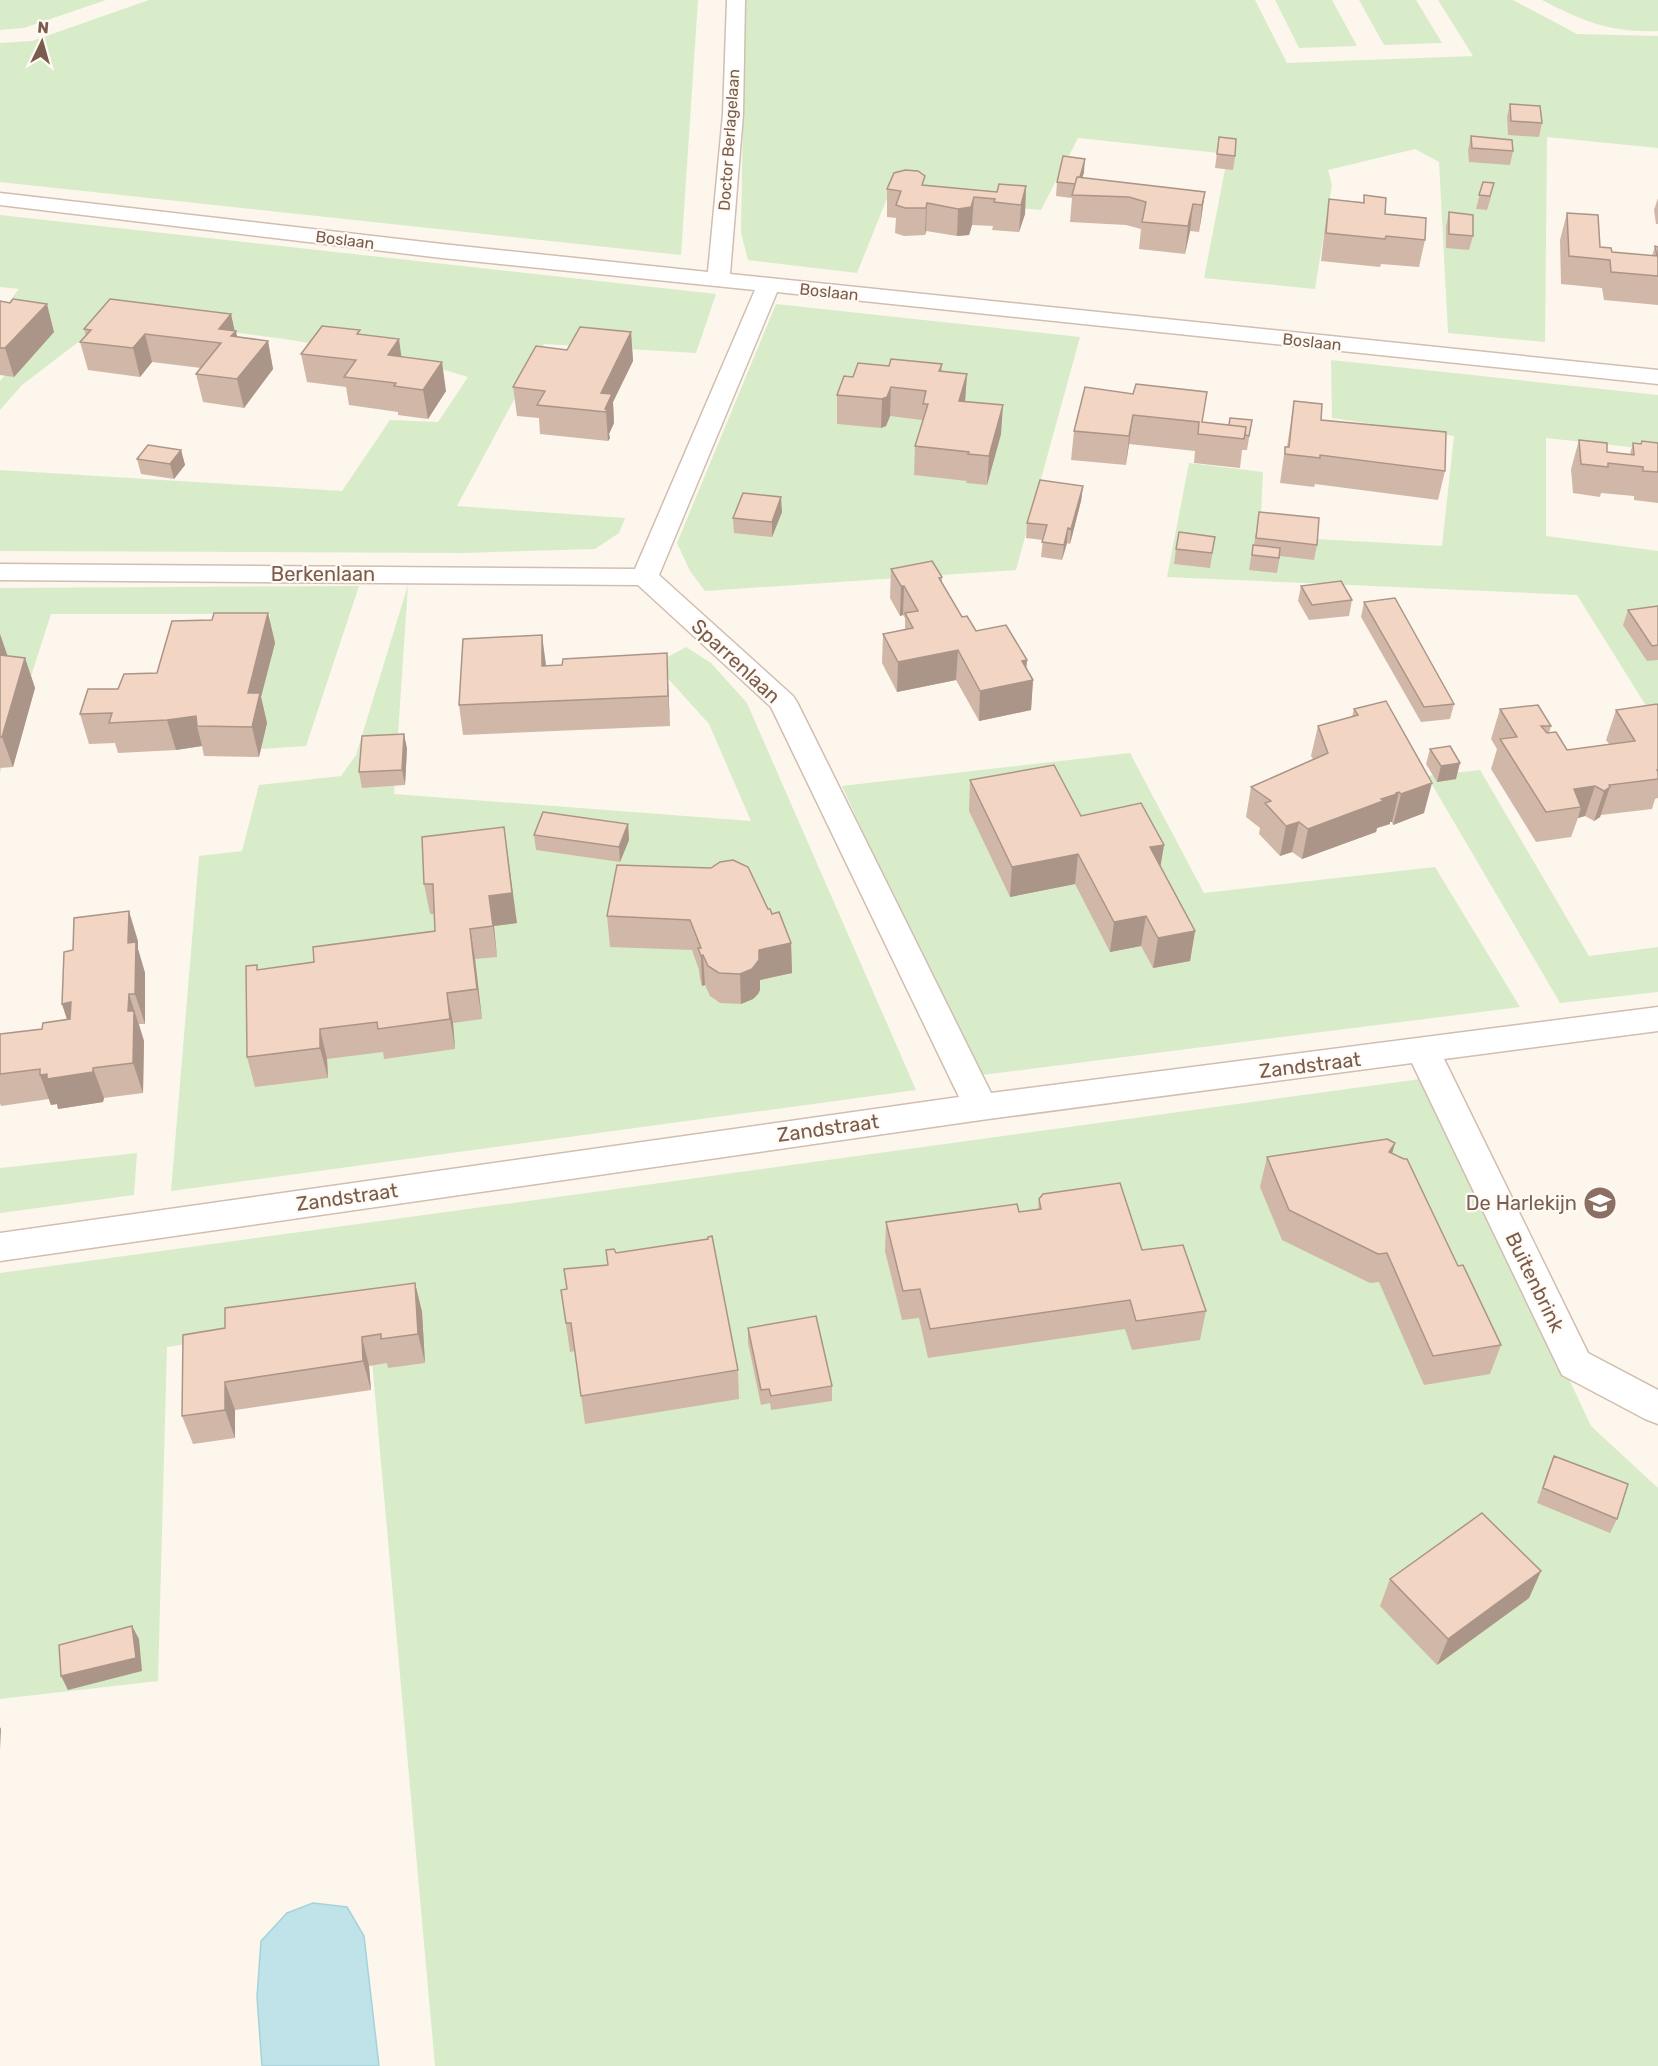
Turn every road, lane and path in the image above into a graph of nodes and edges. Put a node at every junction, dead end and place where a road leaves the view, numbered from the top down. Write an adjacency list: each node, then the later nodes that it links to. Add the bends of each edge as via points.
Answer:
1 (736, 0): 3 (street, Doctor Berlagelaan, via 733,114)
2 (0, 199): 3 (street, Boslaan)
3 (718, 281): 4 (street, Boslaan)
4 (768, 286): 5 (street, Boslaan); 7 (street)
5 (1658, 377)
6 (0, 572): 7 (street, Berkenlaan)
7 (645, 577): 10 (street, Sparrenlaan, via 783,702)
8 (1658, 1019): 9 (street, Zandstraat)
9 (1423, 1051): 10 (street, Zandstraat); 12 (street, Buitenbrink, via 1575,1364)
10 (981, 1107): 11 (street, Zandstraat)
11 (0, 1247)
12 (1658, 1408)

